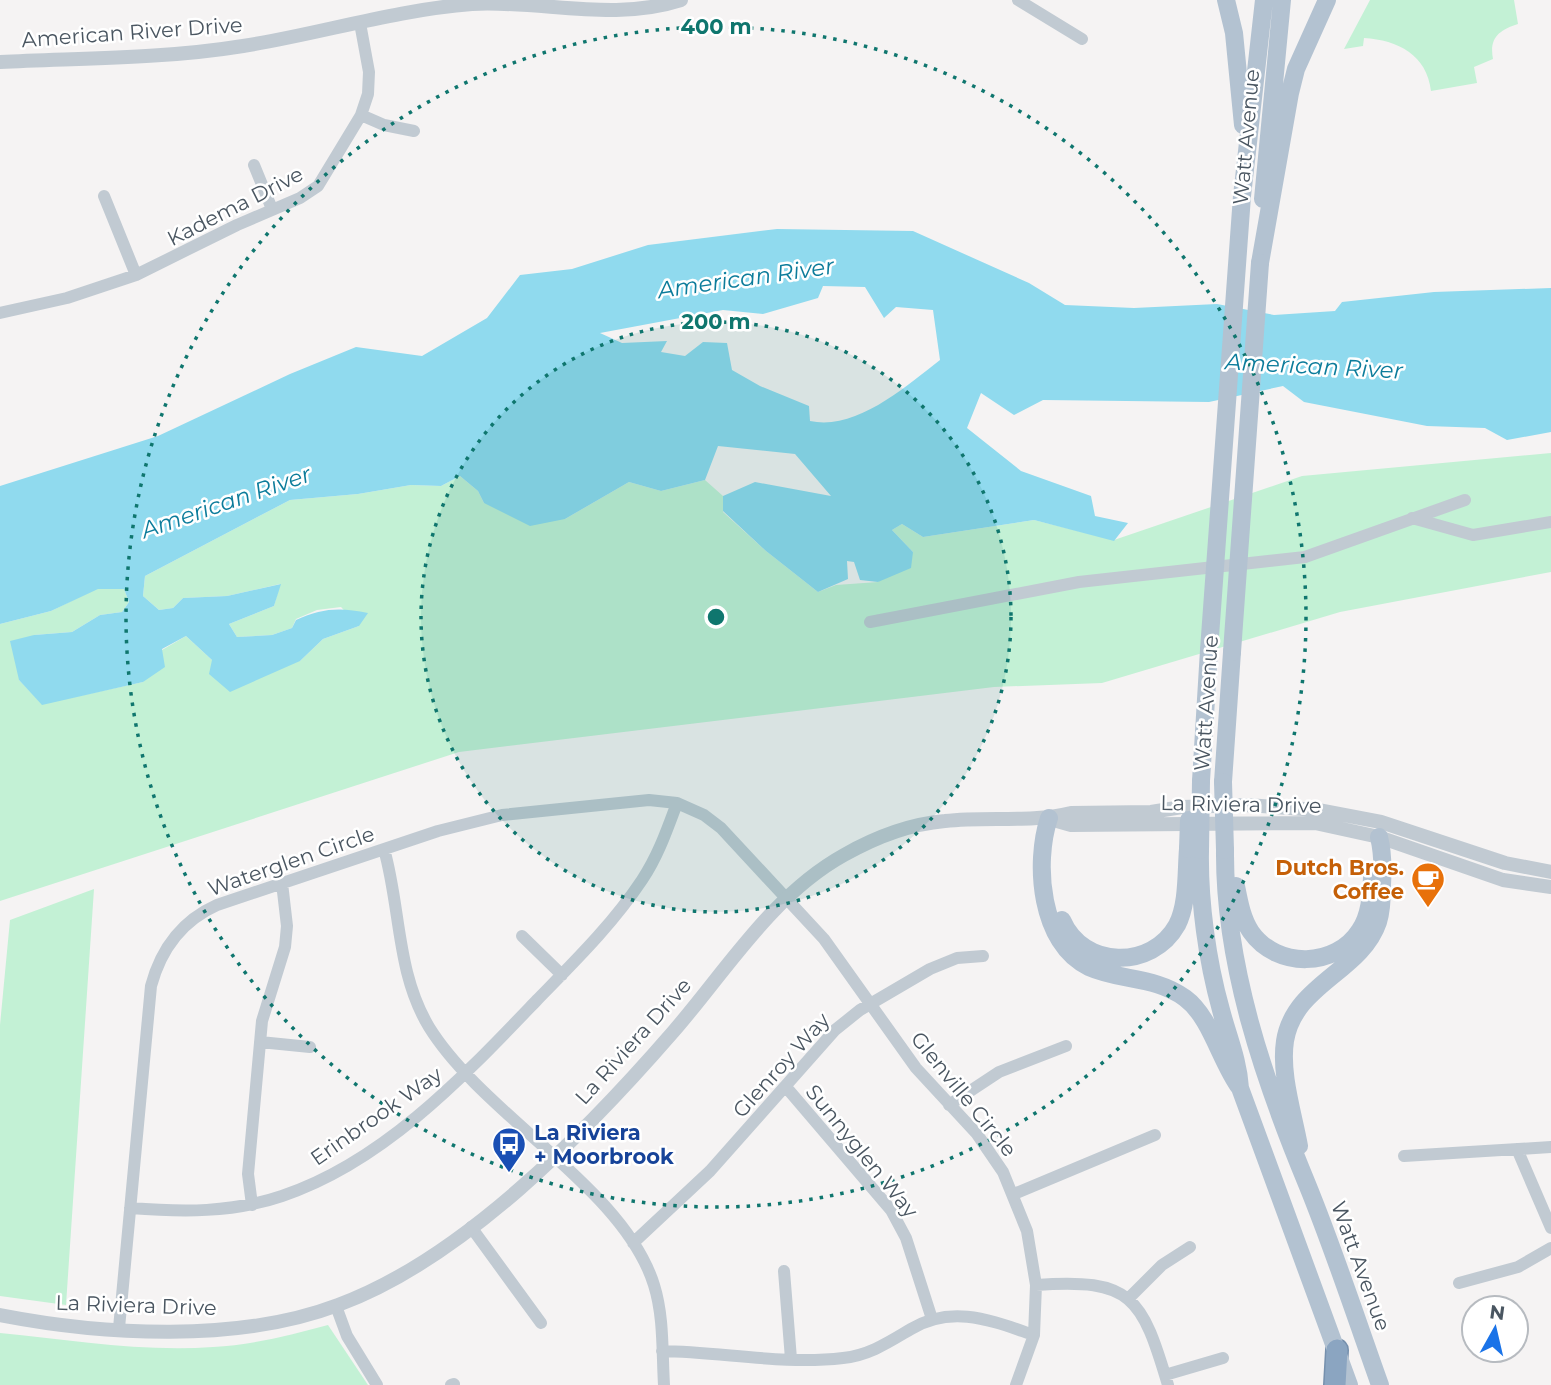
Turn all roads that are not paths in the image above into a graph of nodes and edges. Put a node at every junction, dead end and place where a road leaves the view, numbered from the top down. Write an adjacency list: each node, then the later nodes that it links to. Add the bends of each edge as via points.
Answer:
1 (681, 0): 7 (street, American River Drive, via 618,11)
2 (1018, 0): 9 (street)
3 (1226, 0): 13 (main road)
4 (1264, 0): 13 (main road, Watt Avenue)
5 (1282, 0): 16 (main road, Watt Avenue)
6 (1327, 0): 16 (main road, via 1296,69)
7 (517, 1): 8 (street, American River Drive, via 438,8)
8 (360, 23): 10 (street, American River Drive, via 220,49); 11 (street, Kadema Drive, via 369,72)
9 (1082, 39)
10 (0, 62)
11 (361, 115): 12 (street); 17 (street, Kadema Drive, via 323,181 306,195)
12 (414, 131)
13 (1246, 146): 28 (main road, Watt Avenue, bridge)
14 (254, 166): 17 (street)
15 (104, 196): 18 (street)
16 (1269, 197): 29 (main road, Watt Avenue, bridge, via 1260,263 1223,782)
17 (272, 209): 18 (street, Kadema Drive)
18 (136, 275): 19 (street, Kadema Drive, via 67,298)
19 (0, 313)
20 (1465, 500): 21 (street)
21 (1412, 518): 22 (street, via 1473,535); 23 (street, via 1305,557 1079,582)
22 (1551, 522)
23 (870, 622)
24 (677, 803): 27 (street, Waterglen Circle, via 649,800 534,810 470,822); 35 (street, Waterglen Circle, via 716,824); 38 (street, Erinbrook Way, via 642,881)
25 (1049, 818): 26 (street, La Riviera Drive, via 1071,825 1315,823); 28 (main road, via 1054,840 1054,892 1065,928 1092,951 1114,958 1143,955 1159,947 1179,922); 30 (street, La Riviera Drive, via 1182,807 1271,805 1318,810 1381,822 1492,859); 35 (street, La Riviera Drive, via 946,820 902,830 840,857); 45 (main road, via 1042,840 1046,898 1052,924 1070,956 1090,967 1165,986 1187,999 1203,1018 1225,1068)
26 (1379, 837): 29 (main road, via 1367,916 1348,944 1318,959 1297,960 1272,951 1249,930); 33 (street, La Riviera Drive, via 1441,861); 52 (main road, via 1383,853 1378,922 1359,951 1307,996 1285,1040 1287,1085)
27 (384, 849): 32 (street, Waterglen Circle); 43 (street, via 412,991 429,1027)
28 (1194, 849): 45 (main road, via 1212,968 1238,1064)
29 (1225, 850): 52 (main road, Watt Avenue, via 1224,883 1250,1018 1289,1146)
30 (1551, 872)
31 (1551, 881): 33 (street)
32 (282, 883): 40 (street, via 285,947 265,1008); 55 (street, Waterglen Circle, via 198,915 176,934 160,958 151,986)
33 (1531, 885): 34 (street, La Riviera Drive)
34 (1551, 887)
35 (787, 898): 39 (street, Glenville Circle, via 824,939); 51 (street, La Riviera Drive, via 659,1049)
36 (522, 936): 38 (street)
37 (983, 956): 39 (street, Glenroy Way, via 944,962)
38 (562, 975): 43 (street, Erinbrook Way)
39 (871, 1004): 44 (street, Glenroy Way, via 835,1030); 46 (street, Glenville Circle, via 916,1068)
40 (260, 1042): 42 (street); 54 (street, via 248,1174)
41 (1066, 1046): 46 (street, via 999,1072)
42 (310, 1047)
43 (466, 1074): 51 (street); 54 (street, Erinbrook Way, via 432,1104 331,1175)
44 (786, 1087): 58 (street, Glenroy Way, via 710,1171); 67 (street, Sunnyglen Way, via 891,1210 906,1238)
45 (1240, 1088): 71 (main road)
46 (949, 1105): 53 (street, Glenville Circle, via 988,1149)
47 (1155, 1135): 53 (street)
48 (1551, 1147): 49 (street)
49 (1517, 1149): 50 (street); 57 (street)
50 (1404, 1156)
51 (553, 1157): 56 (street, La Riviera Drive); 58 (street)
52 (1307, 1184): 81 (main road, Watt Avenue)
53 (1014, 1194): 63 (street, Glenville Circle, via 1027,1231)
54 (252, 1205): 55 (street, Erinbrook Way, via 195,1212)
55 (130, 1208): 69 (street, Waterglen Circle)
56 (471, 1227): 65 (street, La Riviera Drive, via 402,1274); 68 (street)
57 (1551, 1228)
58 (633, 1242): 72 (street, via 658,1299)
59 (1190, 1247): 64 (street, via 1162,1265)
60 (1551, 1248): 62 (street, via 1508,1271)
61 (784, 1271): 74 (street)
62 (1459, 1283)
63 (1036, 1284): 64 (street, via 1093,1283); 70 (street, Glenville Circle)
64 (1128, 1299): 75 (street, via 1146,1321)
65 (336, 1306): 69 (street, La Riviera Drive, via 227,1330); 76 (street, via 347,1336)
66 (0, 1315): 69 (street, La Riviera Drive)
67 (932, 1319): 70 (street, via 978,1317); 74 (street, via 865,1354)
68 (541, 1323)
69 (119, 1328)
70 (1034, 1335): 78 (street, Glenville Circle)
71 (1336, 1350): 79 (highway); 80 (main road)
72 (662, 1352): 74 (street); 77 (street)
73 (1223, 1357): 75 (street)
74 (791, 1359)
75 (1166, 1380)
76 (377, 1385)
77 (664, 1385)
78 (1016, 1385)
79 (1335, 1385)
80 (1349, 1385)
81 (1380, 1385)

